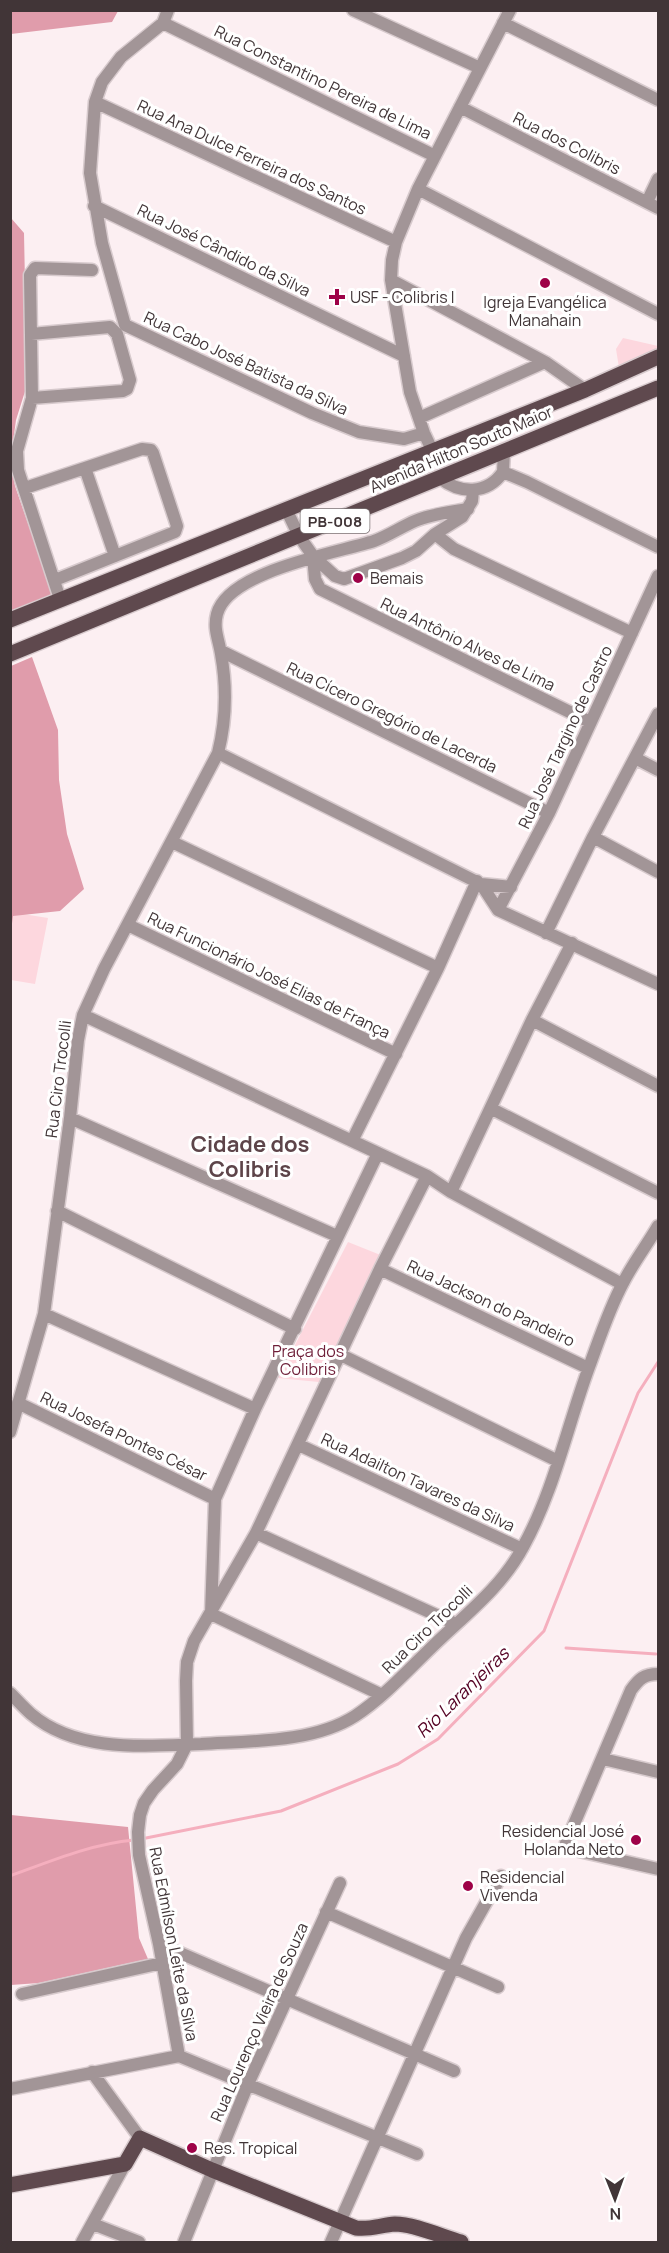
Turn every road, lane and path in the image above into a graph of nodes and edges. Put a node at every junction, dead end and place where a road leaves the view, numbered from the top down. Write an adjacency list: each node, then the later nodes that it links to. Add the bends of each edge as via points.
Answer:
1 (168, 10): 4 (street)
2 (353, 10): 6 (street)
3 (510, 10): 5 (street)
4 (163, 23): 8 (street, via 121,57 102,82); 10 (street, Rua Constantino Pereira de Lima)
5 (503, 23): 6 (street); 7 (street)
6 (480, 68): 9 (street)
7 (658, 100)
8 (95, 102): 14 (street, via 90,173); 16 (street, Rua Ana Dulce Ferreira dos Santos)
9 (460, 107): 10 (street); 13 (street, Rua dos Colibris)
10 (435, 156): 12 (street)
11 (658, 179): 13 (street)
12 (418, 189): 16 (street); 19 (street)
13 (646, 202): 15 (street, Rua dos Colibris)
14 (94, 206): 21 (street, Rua José Cândido da Silva); 32 (street, Rua Cabo José Batista da Silva, via 125,325 359,432 404,439)
15 (658, 208)
16 (396, 242): 18 (street)
17 (92, 270): 20 (street, via 33,269)
18 (391, 280): 21 (street); 23 (street)
19 (658, 314)
20 (31, 334): 28 (street); 28 (street, via 110,327 117,334 130,380 123,391)
21 (404, 356): 30 (street)
22 (658, 357): 24 (main road, Avenida Hilton Souto Maior / PB-008)
23 (545, 362): 26 (street); 30 (street)
24 (608, 380): 26 (main road, Avenida Hilton Souto Maior / PB-008); 29 (main road, via 598,397)
25 (658, 388): 29 (main road, Avenida Hilton Souto Maior / PB-008)
26 (585, 390): 27 (main road, Avenida Hilton Souto Maior / PB-008)
27 (567, 396): 31 (main road, via 576,403 576,412); 33 (main road, Avenida Hilton Souto Maior / PB-008)
28 (32, 398): 38 (street, via 17,451 18,470)
29 (604, 410): 31 (main road, Avenida Hilton Souto Maior / PB-008)
30 (419, 418): 32 (street)
31 (558, 428): 34 (main road, Avenida Hilton Souto Maior / PB-008)
32 (424, 433): 33 (street)
33 (432, 450): 40 (main road, Avenida Hilton Souto Maior / PB-008)
34 (504, 450): 36 (street); 37 (main road, Avenida Hilton Souto Maior / PB-008)
35 (85, 468): 38 (street); 45 (street); 45 (street, via 142,449 153,453 177,529)
36 (503, 472): 39 (street, via 496,482); 44 (street)
37 (440, 478): 39 (street, via 459,489); 43 (main road, Avenida Hilton Souto Maior / PB-008)
38 (25, 488): 48 (street)
39 (473, 490): 41 (street)
40 (286, 509): 43 (street, Rua Antônio Alves de Lima); 49 (main road, Avenida Hilton Souto Maior / PB-008)
41 (468, 509): 42 (street); 46 (street, Rua Ciro Trocolli, via 416,520 375,540)
42 (435, 534): 46 (street, via 409,555 344,579); 51 (street, via 454,549)
43 (299, 536): 46 (street, Rua Antônio Alves de Lima); 53 (main road, Avenida Hilton Souto Maior / PB-008)
44 (658, 547)
45 (115, 556): 48 (street)
46 (313, 556): 52 (street, Rua Ciro Trocolli, via 257,577 224,601 215,622); 55 (street, Rua Antônio Alves de Lima, via 320,589)
47 (658, 576): 51 (street, Rua José Targino de Castro)
48 (55, 580): 49 (street)
49 (60, 599): 50 (main road, Avenida Hilton Souto Maior / PB-008)
50 (10, 620)
51 (632, 633): 55 (street, Rua José Targino de Castro)
52 (221, 651): 56 (street, Rua Ciro Trocolli, via 226,710); 59 (street, Rua Cícero Gregório de Lacerda)
53 (10, 654)
54 (658, 714): 57 (street)
55 (590, 722): 59 (street, Rua José Targino de Castro)
56 (218, 753): 61 (street, Rua Ciro Trocolli); 63 (street)
57 (634, 758): 58 (street); 60 (street)
58 (658, 770)
59 (549, 813): 64 (street, Rua José Targino de Castro)
60 (593, 837): 62 (street); 67 (street)
61 (172, 842): 66 (street, Rua Ciro Trocolli); 69 (street)
62 (658, 872)
63 (479, 883): 64 (street); 65 (street); 69 (street)
64 (511, 887): 65 (street, Rua José Targino de Castro)
65 (498, 910): 67 (street)
66 (128, 925): 71 (street, Rua Ciro Trocolli); 73 (street, Rua Funcionário José Elias de França)
67 (546, 933): 68 (street)
68 (572, 943): 70 (street); 72 (street)
69 (438, 968): 73 (street)
70 (658, 984)
71 (83, 1015): 76 (street, Rua Ciro Trocolli); 77 (street)
72 (532, 1020): 74 (street); 75 (street)
73 (396, 1054): 77 (street)
74 (658, 1086)
75 (492, 1109): 80 (street); 81 (street)
76 (70, 1118): 82 (street, Rua Ciro Trocolli); 84 (street)
77 (352, 1141): 78 (street)
78 (378, 1153): 79 (street); 84 (street)
79 (427, 1176): 80 (street); 85 (street)
80 (452, 1192): 86 (street)
81 (658, 1193)
82 (57, 1211): 87 (street, Rua Ciro Trocolli); 88 (street)
83 (658, 1226): 86 (street, Rua Ciro Trocolli)
84 (337, 1236): 88 (street)
85 (380, 1269): 89 (street); 90 (street, Rua Jackson do Pandeiro)
86 (622, 1284): 90 (street, Rua Ciro Trocolli)
87 (44, 1314): 91 (street, Rua Ciro Trocolli); 92 (street)
88 (295, 1329): 92 (street)
89 (339, 1354): 94 (street); 95 (street)
90 (588, 1368): 95 (street, Rua Ciro Trocolli)
91 (18, 1403): 93 (street, Rua Ciro Trocolli); 96 (street, Rua Josefa Pontes César)
92 (255, 1409): 96 (street)
93 (10, 1432)
94 (299, 1444): 97 (street); 98 (street, Rua Adailton Tavares da Silva)
95 (558, 1461): 98 (street, Rua Ciro Trocolli, via 540,1514)
96 (215, 1499): 99 (street)
97 (256, 1533): 99 (street); 100 (street)
98 (522, 1549): 100 (street, Rua Ciro Trocolli, via 501,1580)
99 (211, 1614): 103 (street); 104 (street, via 194,1641 187,1662)
100 (456, 1624): 103 (street, Rua Ciro Trocolli)
101 (658, 1674): 105 (street, via 645,1675 631,1690)
102 (10, 1694): 104 (street, Rua Ciro Trocolli, via 32,1715 75,1737 97,1743)
103 (382, 1695): 104 (street, Rua Ciro Trocolli, via 354,1717 310,1734)
104 (187, 1744): 111 (street, Rua Edmílson Leite da Silva, via 177,1764 144,1803 138,1839)
105 (603, 1759): 106 (street); 107 (street, via 566,1845)
106 (658, 1772)
107 (658, 1869)
108 (501, 1876): 113 (street)
109 (340, 1882): 110 (street, Rua Lourenço Vieira de Souza)
110 (326, 1912): 113 (street); 116 (street, Rua Lourenço Vieira de Souza)
111 (159, 1944): 112 (street, Rua Edmílson Leite da Silva); 116 (street)
112 (162, 1963): 115 (street); 118 (street, Rua Edmílson Leite da Silva)
113 (453, 1968): 114 (street); 117 (street)
114 (498, 1987)
115 (22, 1994)
116 (286, 1999): 117 (street); 121 (street, Rua Lourenço Vieira de Souza)
117 (415, 2055): 119 (street); 124 (street)
118 (179, 2056): 120 (street); 121 (street)
119 (454, 2071)
120 (92, 2072): 122 (street); 123 (street)
121 (248, 2084): 124 (street); 127 (street, Rua Lourenço Vieira de Souza)
122 (10, 2089)
123 (140, 2138): 126 (main road); 127 (main road)
124 (377, 2139): 125 (street); 129 (street)
125 (417, 2154)
126 (125, 2164): 128 (main road); 130 (street)
127 (212, 2170): 129 (main road); 133 (street, Rua Lourenço Vieira de Souza)
128 (10, 2185)
129 (339, 2222): 134 (street); 135 (main road, via 369,2230 395,2224)
130 (93, 2224): 131 (street); 132 (street)
131 (82, 2242)
132 (139, 2242)
133 (184, 2242)
134 (331, 2242)
135 (461, 2242)

